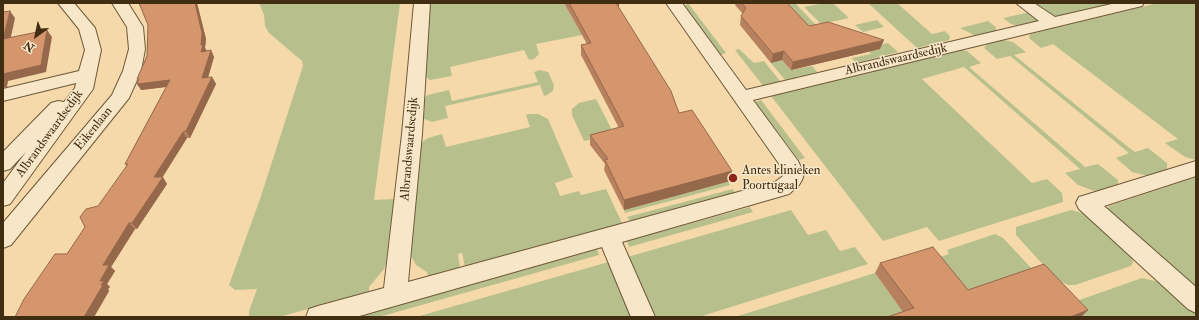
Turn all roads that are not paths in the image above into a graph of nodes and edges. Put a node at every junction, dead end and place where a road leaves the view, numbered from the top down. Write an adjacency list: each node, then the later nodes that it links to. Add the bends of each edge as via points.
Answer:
1 (66, 3): 8 (street, Albrandswaardsedijk, via 87,28 93,50)
2 (120, 3): 15 (street, Eikenlaan, via 135,26 137,49 132,71 120,98)
3 (422, 3): 16 (street, Albrandswaardsedijk, via 412,134)
4 (674, 3): 10 (street)
5 (1024, 3): 7 (street)
6 (1136, 3): 7 (street, Albrandswaardsedijk)
7 (1052, 23): 10 (street, Albrandswaardsedijk)
8 (86, 82): 9 (street); 11 (street, via 60,104); 13 (street, Albrandswaardsedijk)
9 (3, 95)
10 (741, 97): 14 (street, via 791,166 794,174 788,184 782,188)
11 (3, 164)
12 (1196, 168): 17 (street, via 1087,203)
13 (3, 198)
14 (608, 236): 16 (street); 19 (street)
15 (3, 239)
16 (395, 295): 18 (street)
17 (1196, 302)
18 (318, 317)
19 (643, 317)

